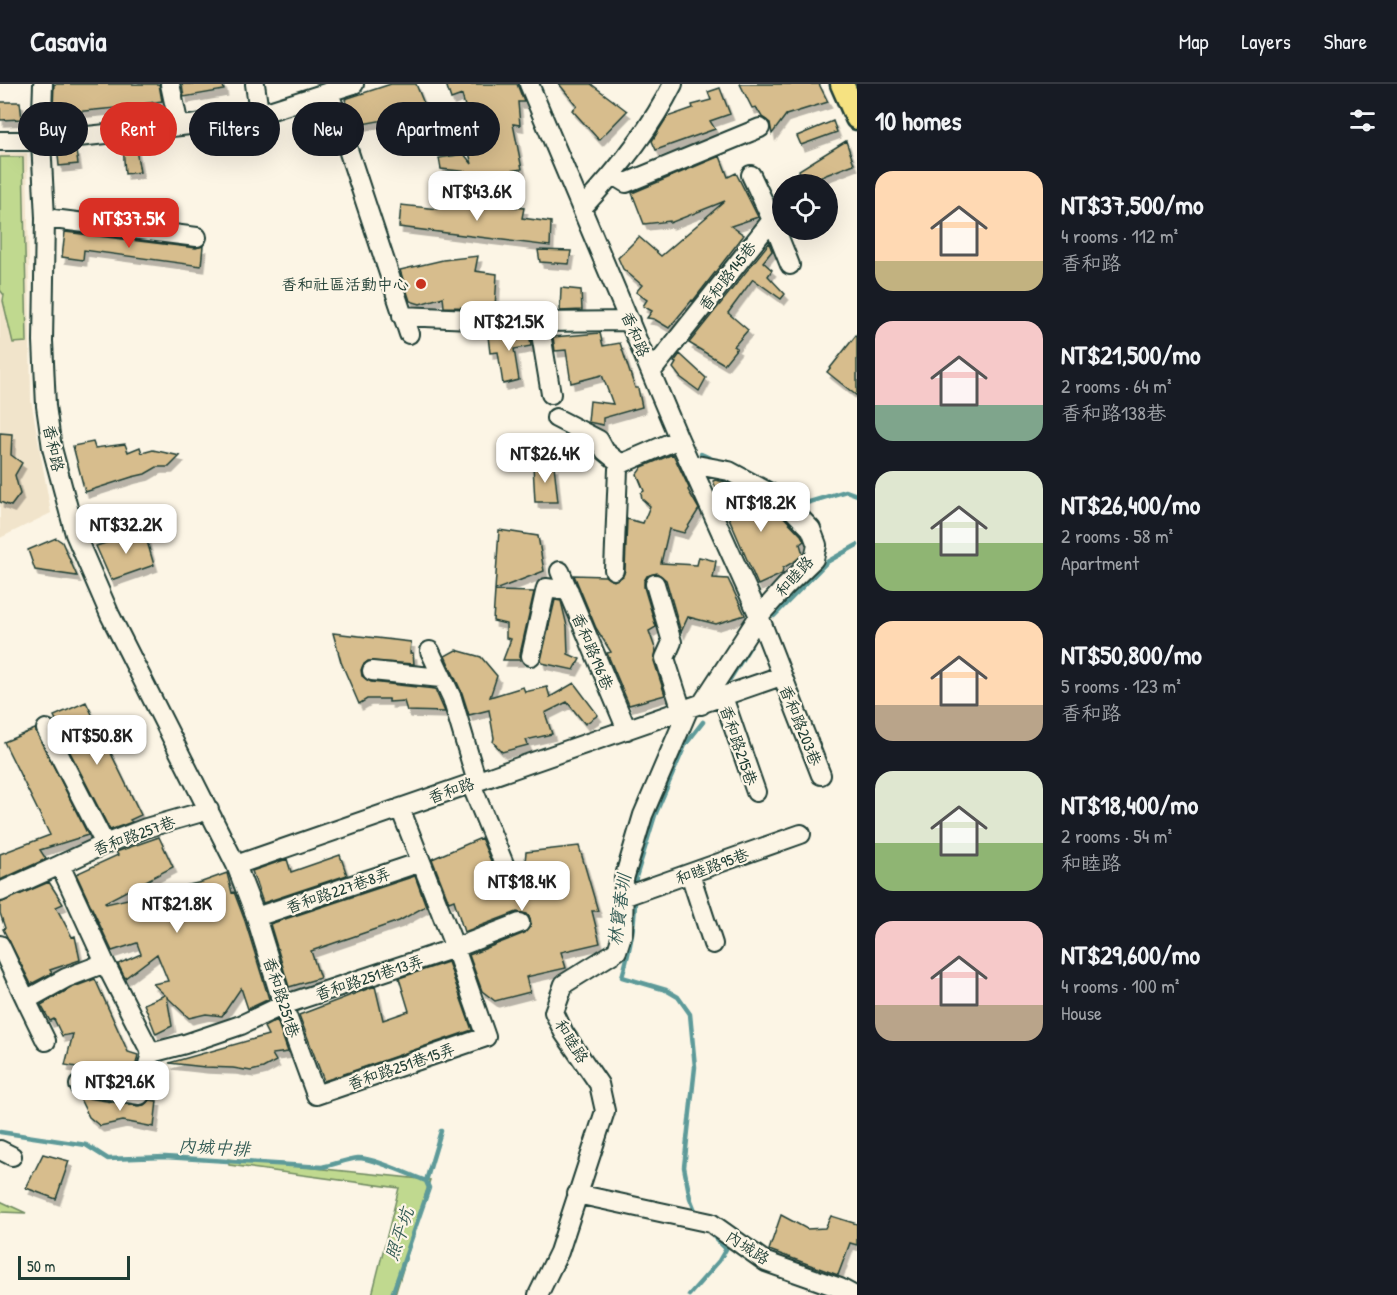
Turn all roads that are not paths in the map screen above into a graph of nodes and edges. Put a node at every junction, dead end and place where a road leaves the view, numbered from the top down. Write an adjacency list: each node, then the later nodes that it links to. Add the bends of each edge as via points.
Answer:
1 (43, 84): 9 (street, 香和路)
2 (170, 84): 14 (street)
3 (255, 84): 10 (street)
4 (354, 84): 8 (street)
5 (529, 84): 22 (street, 香和路)
6 (673, 84): 21 (street)
7 (842, 84): 12 (main road)
8 (329, 92): 11 (street); 28 (street)
9 (42, 102)
10 (258, 102)
11 (280, 106)
12 (857, 118)
13 (189, 124): 14 (street)
14 (179, 126): 16 (street)
15 (760, 128): 21 (street, via 626,183)
16 (88, 136)
17 (0, 141): 18 (street)
18 (18, 141)
19 (42, 156): 23 (street, 香和路)
20 (751, 175): 24 (street)
21 (613, 176): 22 (street)
22 (582, 208): 29 (street, 香和路)
23 (45, 218): 25 (street); 56 (street, 香和路, via 46,406 52,448 75,534 110,615)
24 (772, 220): 32 (street, 香和路145巷)
25 (197, 237)
26 (780, 240): 27 (street)
27 (790, 265)
28 (402, 316): 30 (street); 31 (street)
29 (630, 321): 30 (street); 32 (street, 香和路)
30 (539, 322): 33 (street)
31 (408, 334)
32 (652, 371): 35 (street, 香和路)
33 (551, 394)
34 (556, 418): 36 (street, via 598,440)
35 (679, 439): 36 (street); 37 (street, 香和路)
36 (621, 464): 38 (street)
37 (691, 464): 42 (street, 香和路); 42 (street, 和睦路, via 729,471 783,500 811,529 817,545 814,559 784,587)
38 (614, 570)
39 (560, 571): 41 (street, 香和路196巷)
40 (655, 584): 49 (street, via 672,642 665,658)
41 (569, 591): 44 (street, via 546,588); 51 (street, 香和路196巷)
42 (760, 618): 46 (street, 香和路); 49 (street, 和睦路)
43 (430, 651): 47 (street)
44 (531, 656)
45 (372, 671): 47 (street)
46 (781, 676): 48 (street, 香和路); 52 (street, 香和路203巷)
47 (441, 678): 53 (street, via 452,698)
48 (723, 697): 49 (street, 香和路); 54 (street, 香和路215巷)
49 (691, 708): 51 (street, 香和路); 65 (street, 和睦路, via 643,815 624,879)
50 (46, 729): 58 (street)
51 (627, 730): 53 (street, 香和路)
52 (821, 775)
53 (474, 783): 55 (street, 香和路); 60 (street)
54 (756, 792)
55 (400, 808): 59 (street); 62 (street, 香和路)
56 (209, 810): 58 (street, 香和路257巷); 62 (street, 香和路)
57 (801, 834): 63 (street, 和睦路95巷)
58 (105, 844): 61 (street, 香和路257巷)
59 (421, 862): 66 (street, 香和路227巷8弄); 70 (street)
60 (504, 864)
61 (60, 865): 64 (street, 香和路257巷); 71 (street)
62 (236, 865): 66 (street, 香和路251巷)
63 (690, 874): 65 (street, 和睦路95巷); 68 (street)
64 (0, 892)
65 (631, 895): 78 (street, 和睦路, via 617,951 564,984 554,1012 599,1084 605,1111)
66 (256, 918): 73 (street, 香和路251巷)
67 (520, 922): 70 (street, 香和路251巷13弄)
68 (713, 944)
69 (0, 945): 72 (street)
70 (455, 948): 73 (street, 香和路251巷13弄); 77 (street, 香和路251巷15弄, via 486,1037)
71 (105, 963): 72 (street); 75 (street)
72 (26, 1000): 74 (street)
73 (283, 1005): 75 (street, 香和路251巷13弄, via 241,1025); 77 (street, 香和路251巷)
74 (46, 1041)
75 (152, 1053): 76 (street, via 140,1095)
76 (79, 1085)
77 (316, 1095)
78 (577, 1194): 79 (street, 和睦路, via 559,1252); 80 (street, 內城路, via 711,1223 766,1262)
79 (538, 1295)
80 (853, 1295)

